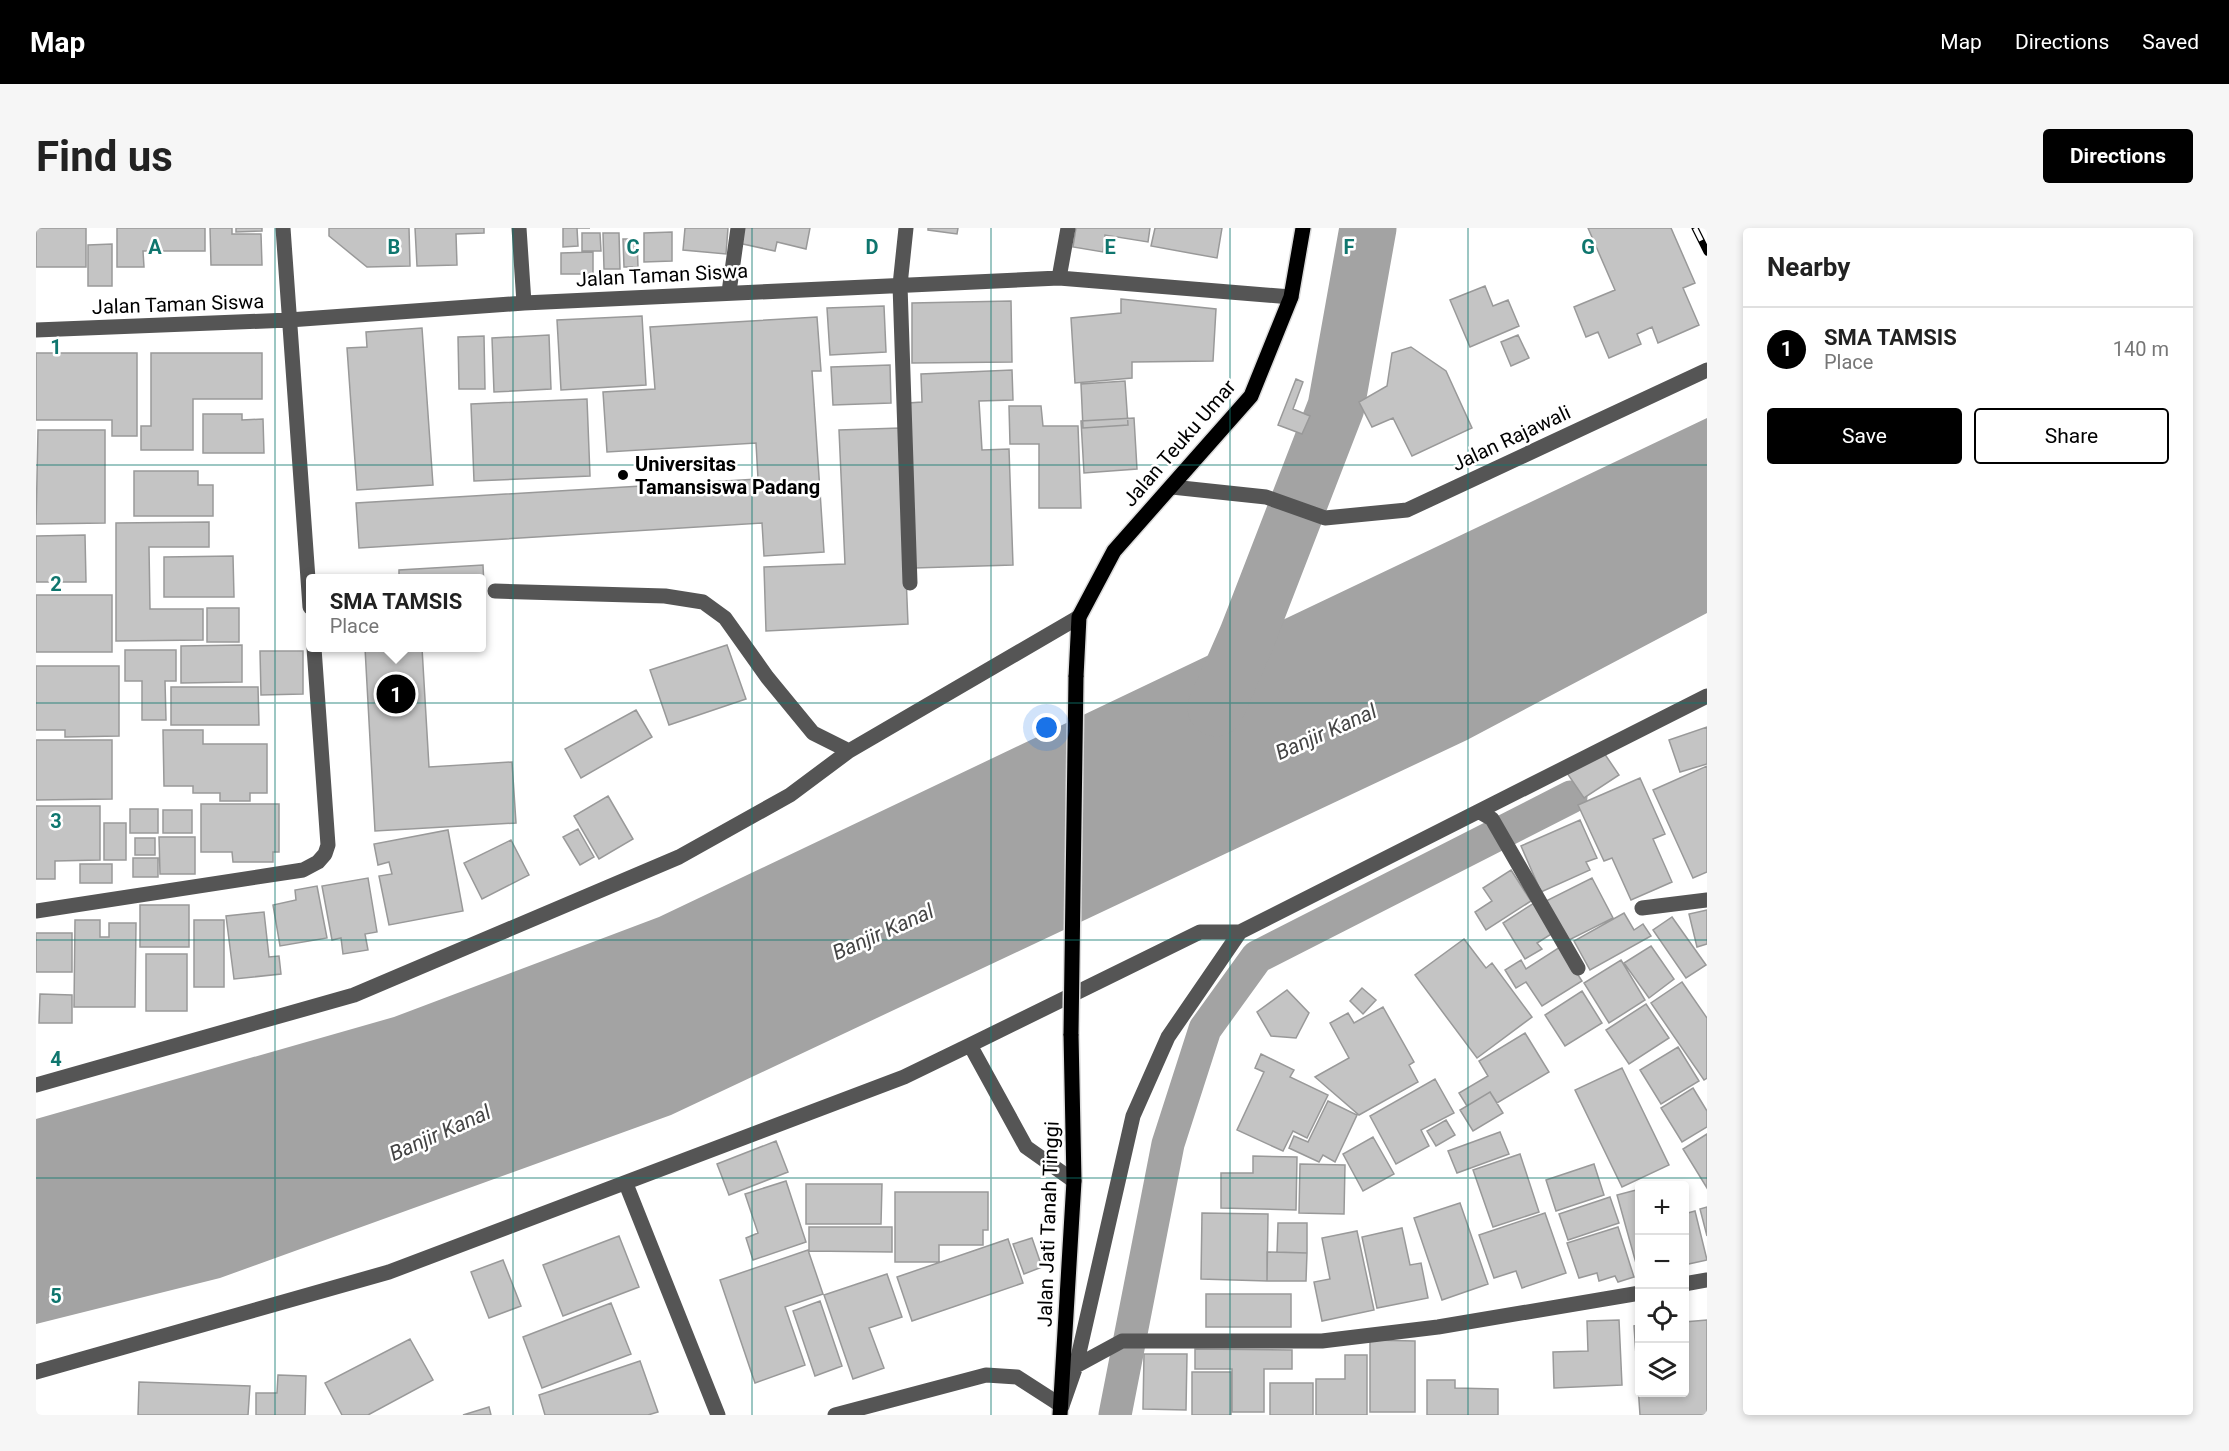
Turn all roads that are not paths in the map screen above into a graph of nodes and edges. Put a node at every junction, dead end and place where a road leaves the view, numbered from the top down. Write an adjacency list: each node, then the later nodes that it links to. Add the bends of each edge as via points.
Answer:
1 (283, 228): 12 (street)
2 (519, 228): 11 (street)
3 (738, 228): 9 (street)
4 (906, 228): 8 (street)
5 (1068, 228): 7 (street)
6 (1303, 228): 10 (main road, Jalan Teuku Umar)
7 (1059, 278): 8 (street, Jalan Taman Siswa); 10 (street, Jalan Taman Siswa)
8 (900, 285): 9 (street, Jalan Taman Siswa); 17 (street)
9 (729, 292): 11 (street, Jalan Taman Siswa)
10 (1291, 297): 15 (main road, Jalan Teuku Umar, via 1251,396)
11 (524, 303): 12 (street, Jalan Taman Siswa)
12 (289, 321): 13 (street, Jalan Taman Siswa); 16 (street)
13 (36, 330)
14 (1707, 370): 15 (street, Jalan Rajawali, via 1407,510 1325,518 1266,497)
15 (1172, 487): 19 (main road, Jalan Teuku Umar, via 1114,550)
16 (308, 574)
17 (910, 583)
18 (495, 591): 23 (street, via 665,596 703,602 725,618 813,733)
19 (1079, 617): 21 (main road, Jalan Teuku Umar); 23 (street)
20 (314, 652): 27 (street, via 328,845 318,862 303,870 254,879)
21 (1076, 677): 32 (main road, Jalan Jati Tanah Tinggi, bridge, via 1071,1034)
22 (1707, 696): 24 (street)
23 (849, 752): 31 (street, via 790,795 679,857 354,995)
24 (1486, 815): 28 (street); 29 (street, via 1515,857)
25 (1707, 900): 26 (street)
26 (1642, 908)
27 (36, 911)
28 (1240, 932): 30 (street, via 1200,932); 37 (street, via 1168,1037 1133,1116)
29 (1578, 968)
30 (970, 1045): 32 (street, via 1026,1147); 33 (street, via 904,1077)
31 (36, 1085)
32 (1074, 1181): 39 (main road, Jalan Jati Tanah Tinggi)
33 (626, 1184): 38 (street, via 389,1272); 40 (street)
34 (1707, 1280): 35 (street)
35 (1689, 1283)
36 (1635, 1294): 37 (street, via 1438,1327 1322,1341 1122,1341)
37 (1076, 1366): 39 (street)
38 (36, 1372)
39 (1061, 1411): 41 (street, via 1017,1377 986,1375)
40 (718, 1415)
41 (835, 1415)

